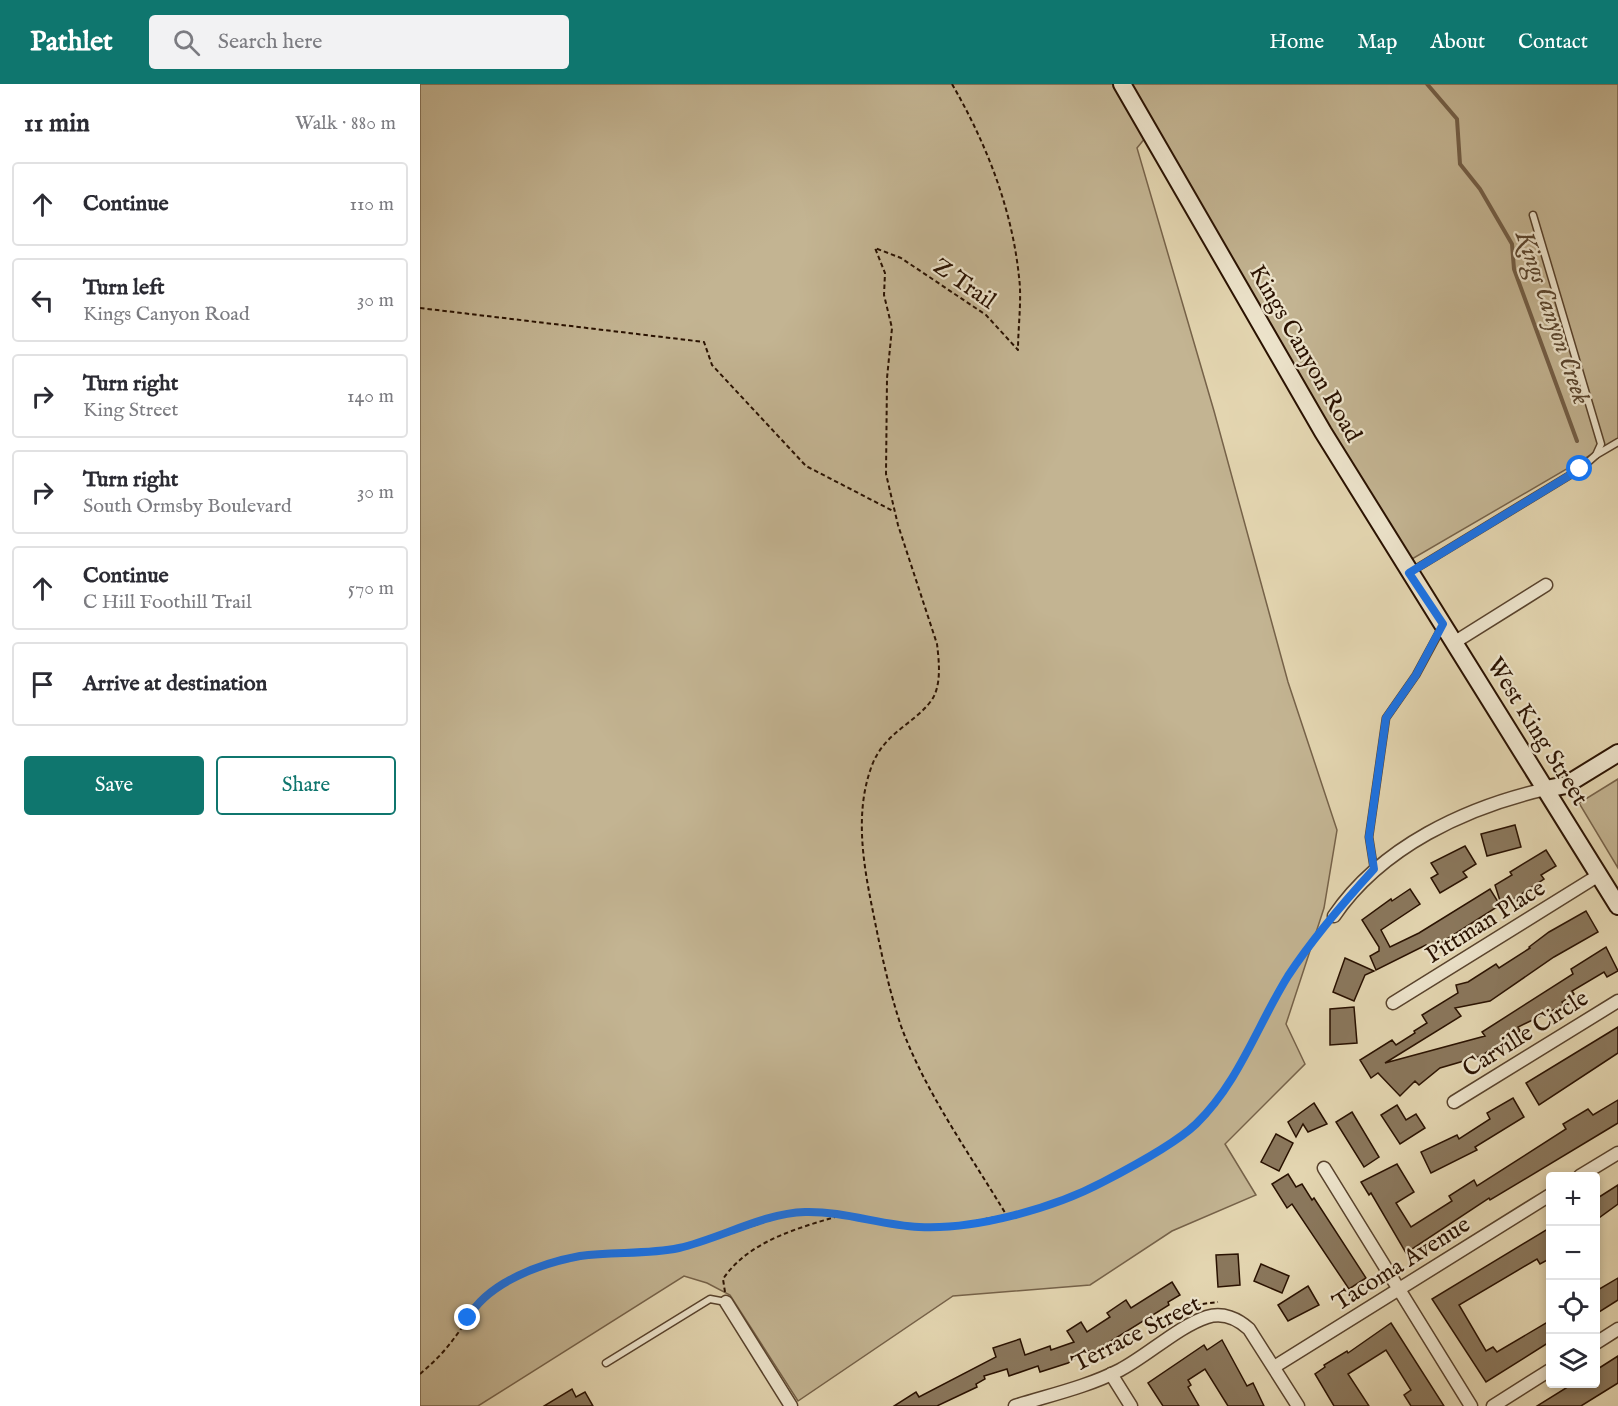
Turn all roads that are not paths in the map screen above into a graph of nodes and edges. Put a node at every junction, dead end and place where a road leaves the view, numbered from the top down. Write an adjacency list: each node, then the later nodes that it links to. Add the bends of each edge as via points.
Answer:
1 (1122, 84): 5 (street, Kings Canyon Road, via 1267,338)
2 (1533, 215): 4 (lane, via 1601,444)
3 (1618, 442): 4 (lane)
4 (1596, 455): 5 (lane, via 1580,469)
5 (1409, 573): 7 (street, Kings Canyon Road)
6 (1546, 585): 8 (street)
7 (1443, 624): 8 (street, Kings Canyon Road); 11 (lane, via 1416,675 1386,718 1369,837)
8 (1455, 642): 10 (street, West King Street)
9 (1618, 753): 10 (street, via 1566,785)
10 (1546, 789): 11 (street, via 1475,810 1443,825); 12 (street, West King Street)
11 (1374, 869): 14 (street)
12 (1599, 875): 13 (street, West King Street); 16 (street, Pittman Place)
13 (1618, 906)
14 (1334, 916)
15 (1618, 1000): 17 (street, Carville Circle)
16 (1393, 1003)
17 (1454, 1102)
18 (1618, 1153): 20 (street)
19 (1324, 1168): 22 (street)
20 (1587, 1172)
21 (1546, 1198): 22 (street, Tacoma Avenue)
22 (1398, 1289): 27 (street, Tacoma Avenue); 34 (street)
23 (726, 1302): 26 (lane, via 710,1299); 30 (street)
24 (1618, 1329): 25 (street)
25 (1600, 1340)
26 (606, 1363)
27 (1274, 1367): 29 (street, Terrace Street, via 1242,1322 1219,1315 1207,1317); 33 (street)
28 (1546, 1373): 35 (street)
29 (1111, 1374): 31 (street, Terrace Street); 32 (street)
30 (791, 1406)
31 (1015, 1406)
32 (1131, 1406)
33 (1298, 1406)
34 (1470, 1406)
35 (1493, 1406)

